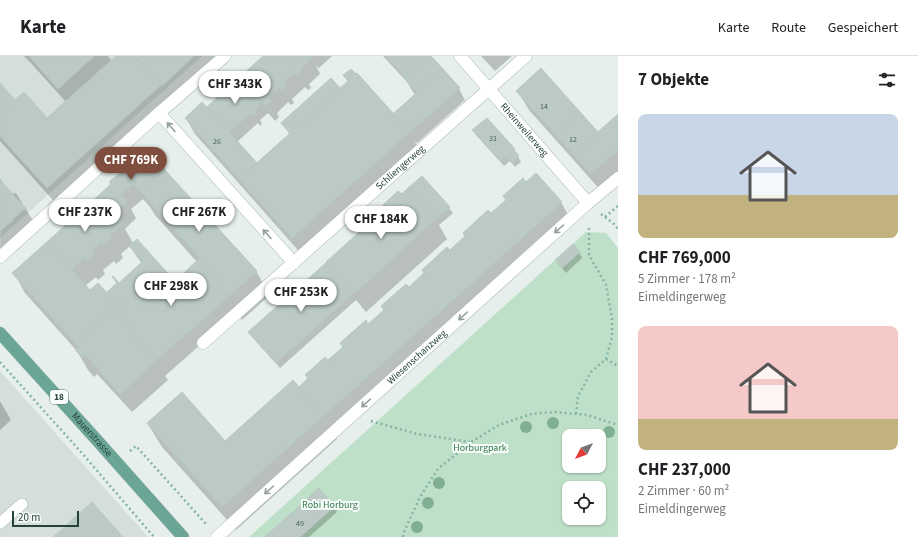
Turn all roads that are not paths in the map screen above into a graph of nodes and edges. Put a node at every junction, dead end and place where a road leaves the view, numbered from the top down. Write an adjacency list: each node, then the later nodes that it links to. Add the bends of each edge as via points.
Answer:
1 (225, 56): 5 (street)
2 (460, 56): 4 (street, Rheinweilerweg)
3 (526, 56): 4 (street, Schliengerweg)
4 (489, 89): 7 (street, Rheinweilerweg); 9 (street, Schliengerweg)
5 (159, 113): 8 (street); 9 (street, one-way to 5)
6 (617, 181): 7 (street, Wiesenschanzweg)
7 (588, 203): 15 (street, Wiesenschanzweg, one-way to 15)
8 (0, 256)
9 (294, 263): 11 (street, Schliengerweg)
10 (0, 333): 14 (main road, Mauerstrasse / 18)
11 (203, 343)
12 (22, 504): 13 (lane)
13 (0, 523)
14 (183, 537)
15 (217, 537)

